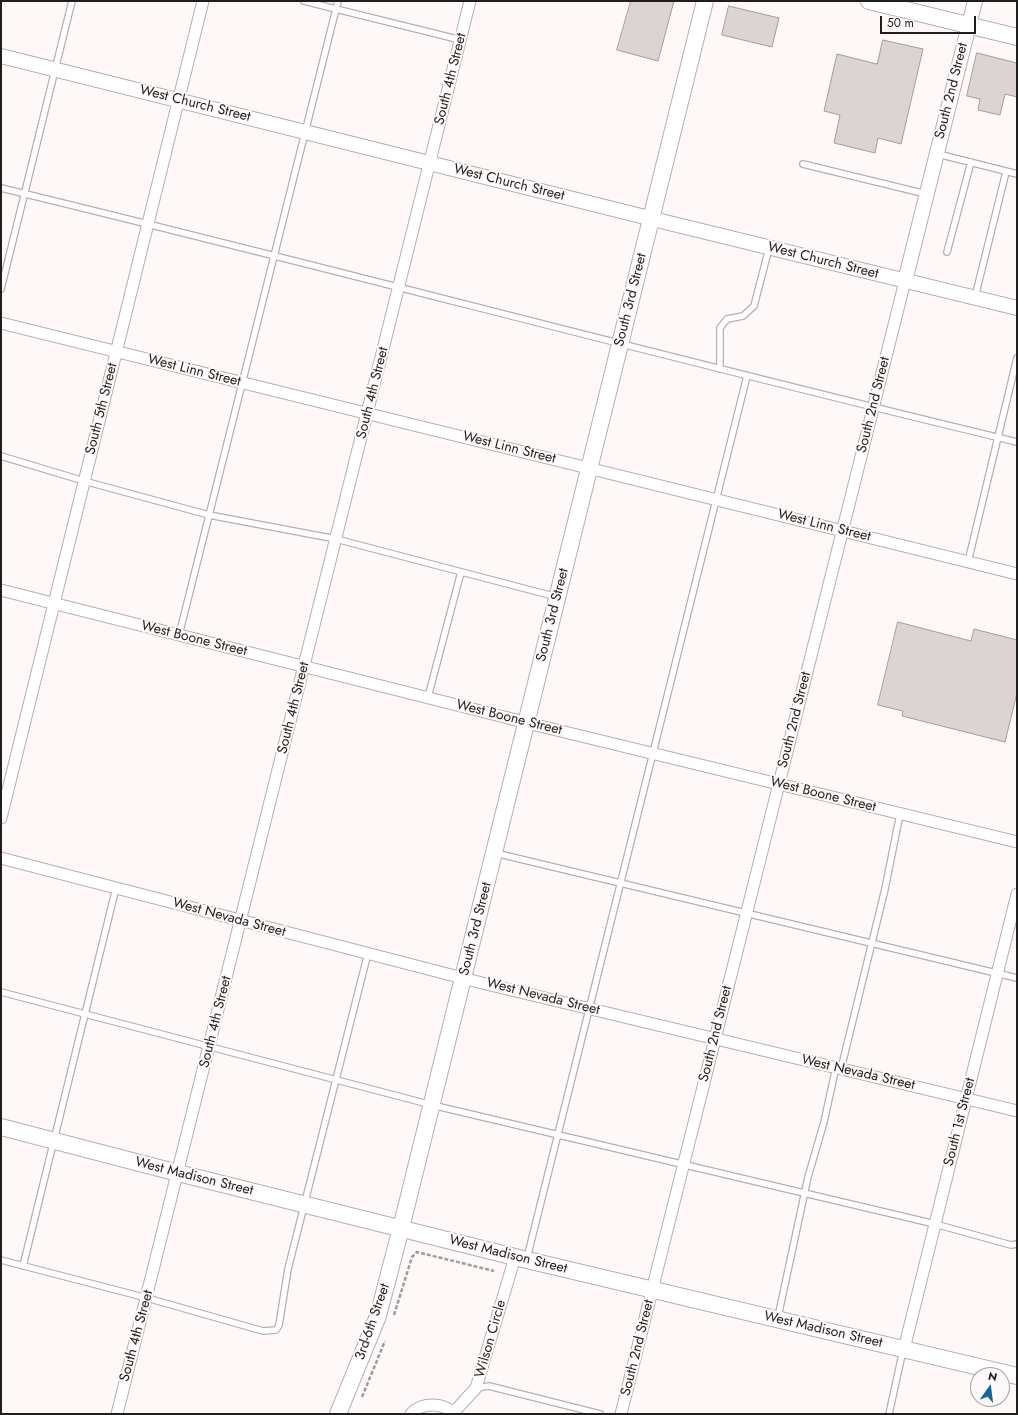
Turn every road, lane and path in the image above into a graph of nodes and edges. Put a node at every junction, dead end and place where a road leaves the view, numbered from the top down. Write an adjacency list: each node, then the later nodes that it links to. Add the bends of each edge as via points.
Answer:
1 (72, 1): 15 (lane)
2 (203, 1): 16 (street, South 5th Street)
3 (304, 1): 10 (lane)
4 (338, 1): 10 (lane)
5 (470, 1): 13 (street, South 4th Street)
6 (706, 1): 27 (main road, South 3rd Street)
7 (869, 1): 9 (main road)
8 (975, 1): 11 (street, South 2nd Street)
9 (890, 3): 11 (main road)
10 (336, 9): 13 (lane); 17 (lane)
11 (969, 25): 12 (main road); 18 (street, South 2nd Street)
12 (1017, 37)
13 (461, 40): 20 (street, South 4th Street)
14 (1, 56): 15 (street, West Church Street)
15 (55, 69): 16 (street, West Church Street); 25 (lane)
16 (178, 100): 17 (street, West Church Street); 28 (street, South 5th Street)
17 (305, 132): 20 (street, West Church Street); 31 (lane)
18 (936, 154): 19 (lane); 26 (street, South 2nd Street)
19 (971, 162): 22 (lane); 30 (lane)
20 (430, 163): 27 (street, West Church Street); 33 (street, South 4th Street)
21 (803, 164): 26 (lane)
22 (1006, 172): 23 (lane); 35 (lane)
23 (1017, 174)
24 (1, 188): 25 (lane)
25 (24, 194): 28 (lane); 34 (lane)
26 (926, 194): 32 (street, South 2nd Street)
27 (651, 219): 29 (street, West Church Street); 38 (main road, South 3rd Street)
28 (148, 224): 31 (lane); 39 (street, South 5th Street)
29 (769, 248): 32 (street, West Church Street); 41 (lane, via 754,306 744,316 727,320 720,328)
30 (947, 252)
31 (274, 256): 33 (lane); 43 (lane)
32 (905, 281): 35 (street, West Church Street); 44 (street, South 2nd Street)
33 (399, 288): 38 (lane); 45 (street, South 4th Street)
34 (1, 289)
35 (975, 298): 36 (street, West Church Street)
36 (1017, 308)
37 (1, 323): 39 (street, West Linn Street)
38 (621, 344): 41 (lane); 49 (main road, South 3rd Street)
39 (116, 351): 43 (street, West Linn Street); 50 (street, South 5th Street)
40 (1017, 358): 46 (lane)
41 (720, 369): 42 (lane)
42 (747, 376): 44 (lane); 51 (lane)
43 (242, 382): 45 (street, West Linn Street); 52 (lane)
44 (873, 408): 46 (lane); 53 (street, South 2nd Street)
45 (368, 413): 49 (street, West Linn Street); 54 (street, South 4th Street)
46 (998, 438): 47 (lane); 55 (lane)
47 (1017, 442)
48 (1, 456): 50 (lane)
49 (590, 468): 51 (street, West Linn Street); 59 (main road, South 3rd Street)
50 (84, 481): 52 (lane); 60 (street, South 5th Street)
51 (716, 500): 53 (street, West Linn Street); 65 (lane)
52 (209, 515): 54 (lane); 61 (lane)
53 (842, 531): 55 (street, West Linn Street); 66 (street, South 2nd Street)
54 (336, 539): 56 (lane); 62 (street, South 4th Street)
55 (968, 562): 57 (street, West Linn Street)
56 (461, 572): 59 (lane); 63 (lane)
57 (1017, 574)
58 (1, 590): 60 (street, West Boone Street)
59 (558, 597): 64 (main road, South 3rd Street)
60 (54, 604): 61 (street, West Boone Street); 68 (street, South 5th Street)
61 (179, 635): 62 (street, West Boone Street)
62 (305, 666): 63 (street, West Boone Street); 76 (street, South 4th Street)
63 (428, 697): 64 (street, West Boone Street)
64 (527, 722): 65 (street, West Boone Street); 70 (main road, South 3rd Street)
65 (653, 753): 66 (street, West Boone Street); 72 (lane)
66 (779, 784): 67 (street, West Boone Street); 75 (street, South 2nd Street)
67 (900, 814): 69 (street, West Boone Street); 77 (lane)
68 (1, 818)
69 (1017, 842)
70 (494, 853): 72 (lane); 80 (main road, South 3rd Street)
71 (1, 858): 73 (street, West Nevada Street)
72 (621, 883): 75 (lane); 83 (lane)
73 (116, 888): 76 (street, West Nevada Street); 84 (lane)
74 (1017, 894): 79 (street, South 1st Street)
75 (747, 912): 77 (lane); 85 (street, South 2nd Street)
76 (241, 921): 78 (street, West Nevada Street); 86 (street, South 4th Street)
77 (872, 943): 79 (lane); 87 (lane)
78 (368, 953): 80 (street, West Nevada Street); 88 (lane)
79 (997, 974): 81 (lane); 89 (street, South 1st Street)
80 (464, 978): 83 (street, West Nevada Street); 90 (main road, South 3rd Street)
81 (1017, 978)
82 (1, 992): 84 (lane)
83 (590, 1008): 85 (street, West Nevada Street); 93 (lane)
84 (85, 1014): 86 (lane); 94 (lane)
85 (715, 1039): 87 (street, West Nevada Street); 95 (street, South 2nd Street)
86 (210, 1046): 88 (lane); 96 (street, South 4th Street)
87 (838, 1068): 89 (street, West Nevada Street); 97 (lane, via 808,1176)
88 (336, 1079): 90 (lane); 98 (lane)
89 (966, 1098): 91 (street, West Nevada Street); 99 (street, South 1st Street)
90 (432, 1105): 93 (lane); 100 (main road, South 3rd Street)
91 (1017, 1111)
92 (1, 1127): 94 (main road, West Madison Street)
93 (558, 1134): 95 (lane); 102 (lane)
94 (53, 1140): 96 (main road, West Madison Street); 104 (lane)
95 (684, 1164): 97 (lane); 106 (street, South 2nd Street)
96 (178, 1173): 98 (main road, West Madison Street); 107 (street, South 4th Street)
97 (806, 1193): 99 (lane); 109 (lane)
98 (304, 1204): 100 (main road, West Madison Street); 107 (lane, via 276,1330 263,1332)
99 (935, 1224): 101 (lane, via 1011,1245); 111 (street, South 1st Street)
100 (401, 1228): 102 (main road, West Madison Street); 117 (main road, 3rd-6th Street, via 378,1316)
101 (1017, 1244)
102 (521, 1259): 106 (main road, West Madison Street); 113 (street, Wilson Circle)
103 (1, 1260): 104 (lane)
104 (23, 1266): 107 (lane)
105 (494, 1271): 108 (path, via 417,1252 412,1256)
106 (652, 1291): 109 (main road, West Madison Street); 120 (street, South 2nd Street)
107 (147, 1298): 116 (street, South 4th Street)
108 (392, 1320)
109 (777, 1320): 111 (main road, West Madison Street)
110 (387, 1334): 114 (path)
111 (904, 1349): 112 (main road, West Madison Street); 121 (lane)
112 (1017, 1376)
113 (476, 1388): 115 (street, Wilson Circle); 119 (lane, via 489,1386)
114 (359, 1404)
115 (454, 1413): 118 (street, Wilson Circle, via 441,1405 426,1405)
116 (117, 1414)
117 (338, 1414)
118 (411, 1414)
119 (600, 1414)
120 (621, 1414)
121 (889, 1414)

